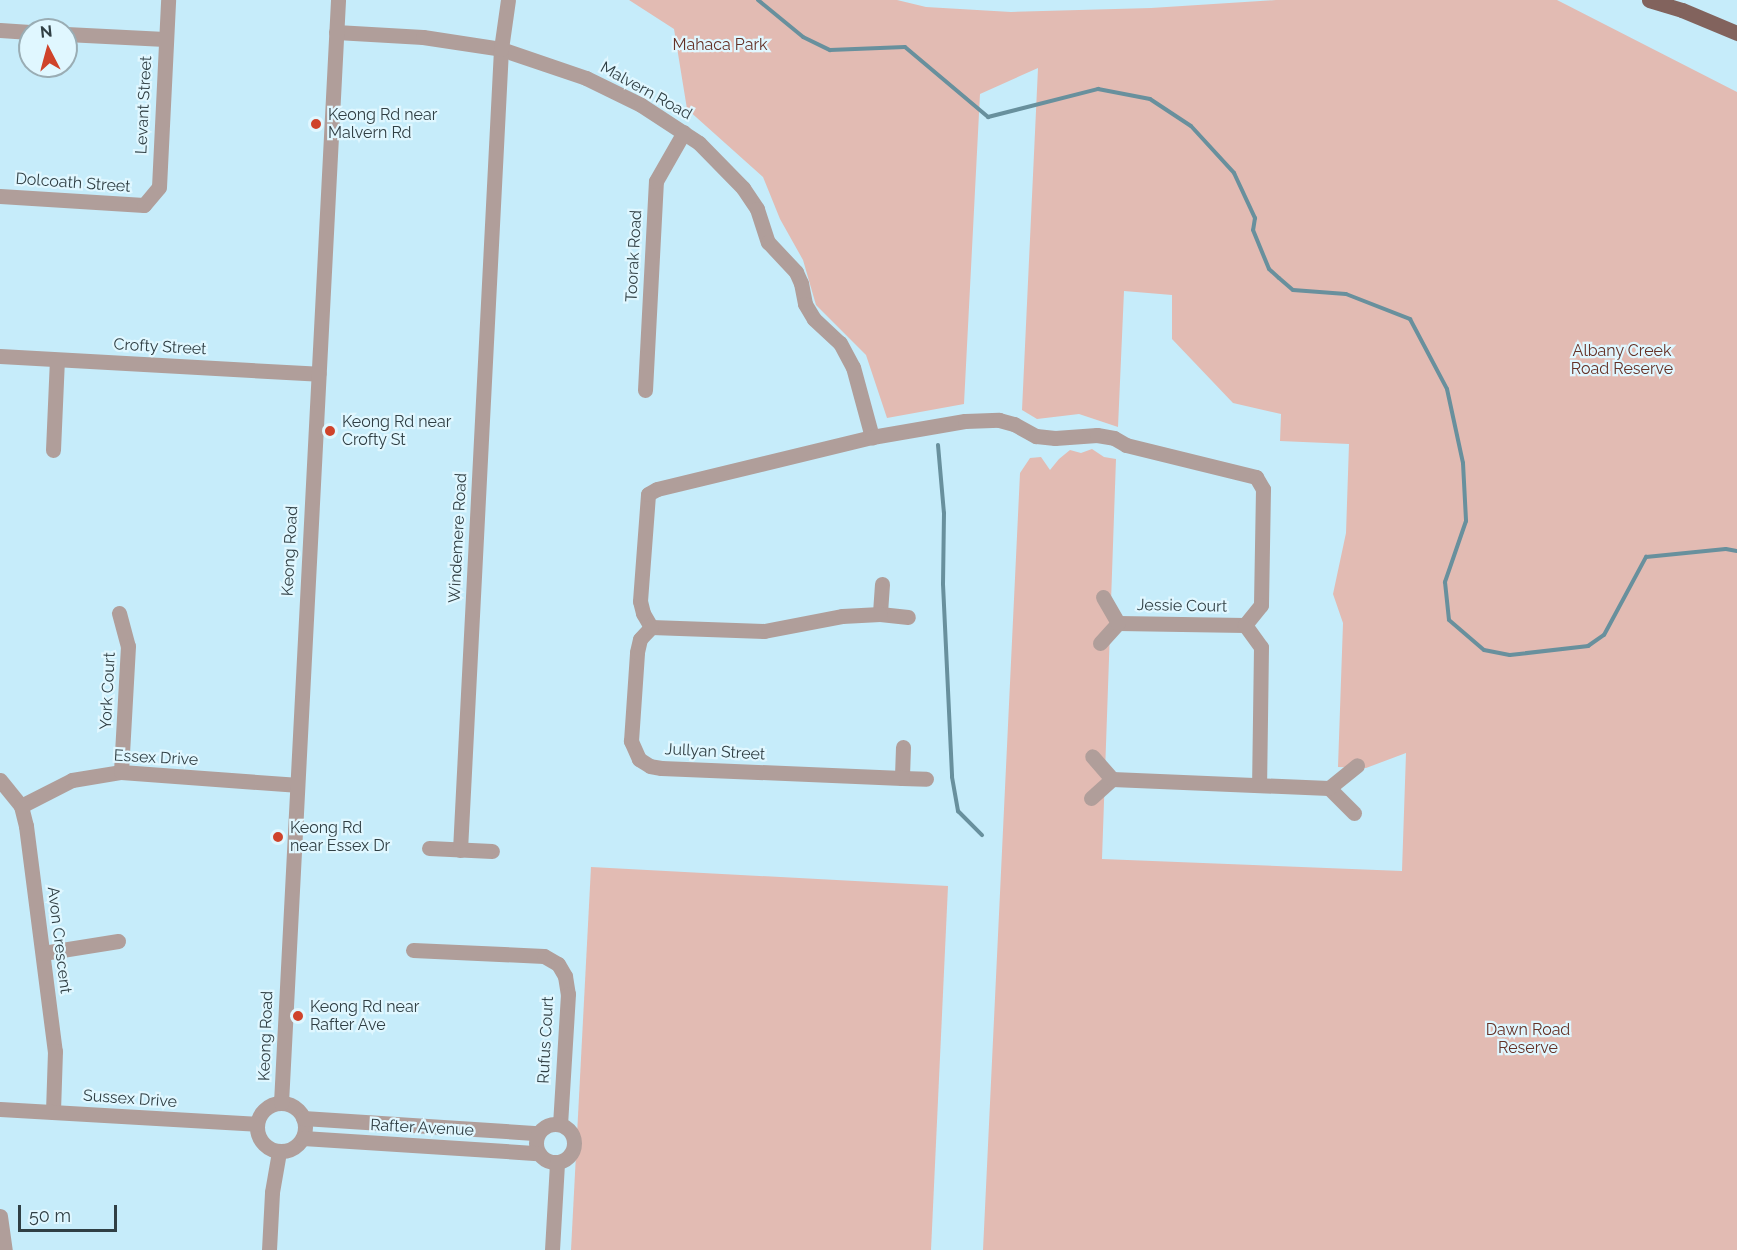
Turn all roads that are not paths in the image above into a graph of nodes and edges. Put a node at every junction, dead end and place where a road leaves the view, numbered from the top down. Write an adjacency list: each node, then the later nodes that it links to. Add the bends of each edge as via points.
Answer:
1 (168, 0): 10 (street, Levant Street)
2 (338, 0): 7 (street, Keong Road)
3 (508, 0): 11 (street, Windemere Road)
4 (1649, 0): 8 (main road)
5 (0, 30): 6 (street)
6 (18, 31)
7 (336, 32): 11 (street, Malvern Road, via 423,37); 17 (street, Keong Road)
8 (1737, 33)
9 (78, 35): 10 (street)
10 (165, 39): 14 (street, Levant Street, via 159,187)
11 (501, 49): 12 (street, Malvern Road, via 586,78); 45 (street, Windemere Road)
12 (684, 132): 18 (street, Toorak Road, via 656,181); 19 (street, Malvern Road, via 699,142 743,188 757,209 768,242 796,272 805,304 814,319 840,344 853,367)
13 (0, 196): 14 (street, Dolcoath Street)
14 (144, 205)
15 (0, 356): 16 (street, Crofty Street)
16 (57, 360): 17 (street, Crofty Street); 20 (street)
17 (318, 374): 38 (street, Keong Road)
18 (645, 390)
19 (872, 437): 27 (street, via 931,425 999,420 1036,436 1114,438 1126,445 1256,477 1263,489 1261,605); 28 (street, via 648,494 640,601)
20 (53, 450)
21 (882, 584): 24 (street)
22 (1103, 597): 26 (street, Jessie Court)
23 (119, 613): 33 (street, York Court, via 128,646)
24 (880, 614): 25 (street); 28 (street, via 842,616 764,631)
25 (908, 617)
26 (1118, 623): 27 (street, Jessie Court); 29 (street, Jessie Court)
27 (1245, 625): 39 (street, via 1261,647)
28 (651, 627): 34 (street, Jullyan Street, via 640,639 637,652 631,741 639,759 650,766)
29 (1100, 643)
30 (903, 747): 34 (street)
31 (1092, 756): 36 (street)
32 (1357, 765): 40 (street)
33 (121, 772): 38 (street, Essex Drive); 42 (street, Essex Drive, via 72,780)
34 (902, 778): 35 (street, Jullyan Street)
35 (926, 779)
36 (1112, 779): 39 (street); 41 (street)
37 (0, 780): 42 (street, Avon Crescent)
38 (296, 785): 50 (street, Keong Road)
39 (1259, 785): 40 (street)
40 (1329, 788): 43 (street)
41 (1090, 798)
42 (21, 807): 49 (street, Avon Crescent)
43 (1354, 813)
44 (429, 848): 45 (street)
45 (460, 850): 46 (street)
46 (492, 851)
47 (118, 941): 49 (street)
48 (413, 950): 55 (street, Rufus Court, via 544,956 558,964 568,994)
49 (43, 953): 52 (street, Avon Crescent, via 55,1051)
50 (281, 1103): 53 (street, Keong Road, via 294,1107); 54 (street, Keong Road, via 268,1107)
51 (0, 1109): 52 (street, Sussex Drive)
52 (53, 1112): 54 (street, Sussex Drive)
53 (303, 1118): 56 (street, Rafter Avenue); 57 (street)
54 (257, 1124): 58 (street, via 260,1140)
55 (560, 1124): 56 (street, Rafter Avenue, via 547,1125); 60 (street, via 570,1130 574,1147 568,1157)
56 (538, 1133): 59 (street)
57 (303, 1138): 58 (street, via 293,1148); 59 (street, Rafter Avenue)
58 (279, 1152): 63 (street)
59 (538, 1153): 60 (street, Rafter Avenue)
60 (557, 1162): 64 (street)
61 (0, 1216): 62 (street)
62 (5, 1250)
63 (269, 1250)
64 (552, 1250)

